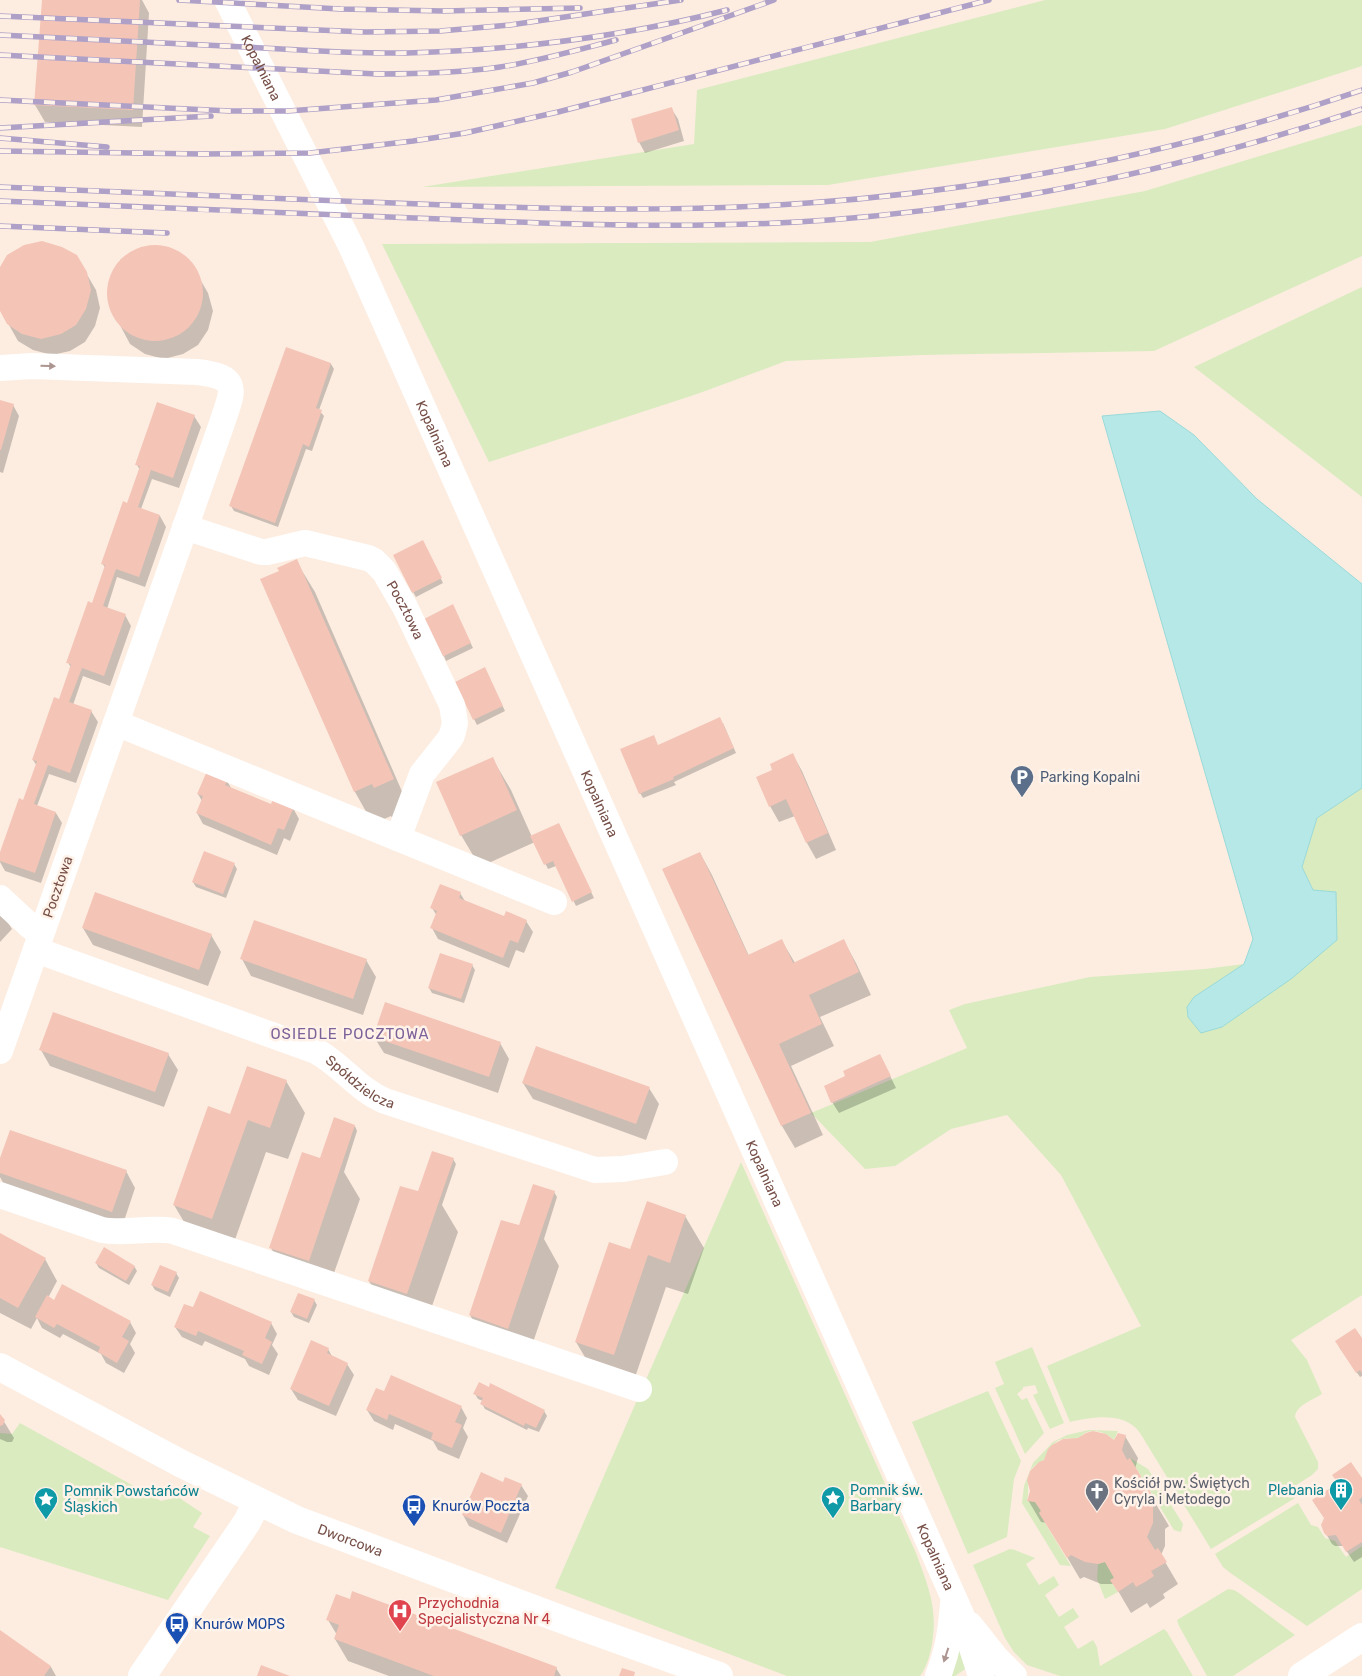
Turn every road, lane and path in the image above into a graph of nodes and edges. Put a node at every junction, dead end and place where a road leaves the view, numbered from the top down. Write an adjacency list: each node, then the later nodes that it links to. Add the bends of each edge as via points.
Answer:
1 (227, 0): 15 (street, Kopalniana, via 351,246)
2 (0, 368): 3 (street, Pocztowa, one-way to 3, via 25,366 196,372 221,376 229,384 231,397)
3 (185, 527): 4 (street, Pocztowa); 5 (street, Pocztowa, via 260,552 305,543 361,556 374,561 390,579 448,696 455,718 452,735 422,774)
4 (116, 723): 5 (street); 8 (street, Pocztowa)
5 (398, 838): 7 (street)
6 (0, 898): 8 (street, Spółdzielcza, via 29,925)
7 (554, 902)
8 (39, 942): 9 (street, Pocztowa); 10 (street, Spółdzielcza, via 316,1051 368,1094 385,1101 595,1170)
9 (0, 1051)
10 (665, 1162)
11 (0, 1195): 13 (street, via 102,1230 173,1231)
12 (0, 1367): 14 (main road, Dworcowa)
13 (639, 1389)
14 (257, 1502): 17 (main road, via 247,1522); 18 (main road, Dworcowa, via 377,1551)
15 (957, 1606): 19 (street, one-way to 19); 20 (street, Kopalniana); 21 (street, Kopalniana)
16 (1362, 1637): 22 (main road)
17 (142, 1676)
18 (719, 1676)
19 (938, 1676)
20 (981, 1676)
21 (1014, 1676)
22 (1302, 1676)

